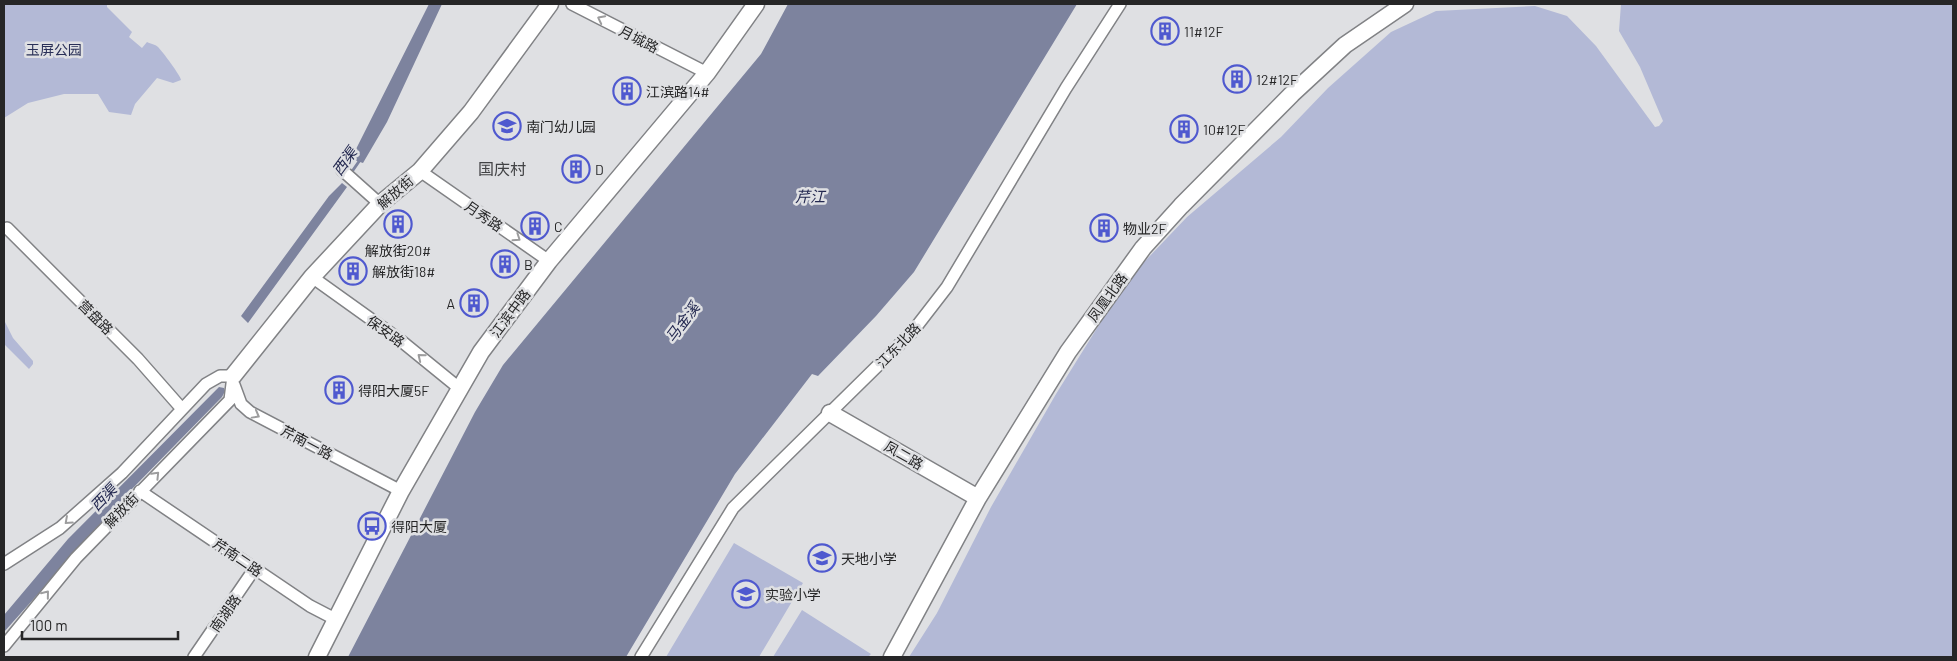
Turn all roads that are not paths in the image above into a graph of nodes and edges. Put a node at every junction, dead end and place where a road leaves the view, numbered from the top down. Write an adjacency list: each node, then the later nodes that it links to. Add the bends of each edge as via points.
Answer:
1 (550, 4): 8 (street, 解放街, via 471,112)
2 (572, 4): 6 (street, 月城路, one-way to 2)
3 (756, 4): 6 (street, 江滨中路)
4 (1120, 4): 16 (street, 江东北路, via 947,287 913,331)
5 (1406, 4): 19 (street, 凤凰北路, via 1345,45 1292,94 1143,248 1068,352)
6 (706, 73): 11 (street, 江滨中路)
7 (342, 170): 9 (street)
8 (420, 171): 9 (street, 解放街); 11 (street, 月秀路, one-way to 11)
9 (380, 204): 12 (street, 解放街)
10 (7, 228): 15 (street, 营盘路, via 138,359)
11 (549, 261): 14 (street, 江滨中路, via 481,352)
12 (312, 277): 13 (street, 解放街); 14 (street, 保安路, one-way to 12, via 400,340)
13 (233, 376): 15 (street, 解放街, via 220,376 213,380); 17 (street, 解放街, one-way to 13, via 230,400); 18 (street, 芹南一路, one-way to 18, via 241,404 250,412)
14 (459, 388): 18 (street, 江滨中路)
15 (182, 409): 20 (street, 解放街, one-way to 20, via 122,473 60,528)
16 (830, 413): 19 (street, 凤二路); 26 (street, 江东北路, via 733,508)
17 (140, 490): 21 (street, 芹南二路); 23 (street, 解放街, one-way to 17, via 76,558)
18 (401, 491): 22 (street, 江滨中路)
19 (978, 498): 27 (street, 凤凰北路)
20 (4, 564)
21 (255, 568): 22 (street, 芹南二路, via 310,606); 24 (street, 南湖路)
22 (337, 620): 25 (street, 江滨中路)
23 (4, 646)
24 (194, 657)
25 (317, 657)
26 (641, 657)
27 (892, 657)

